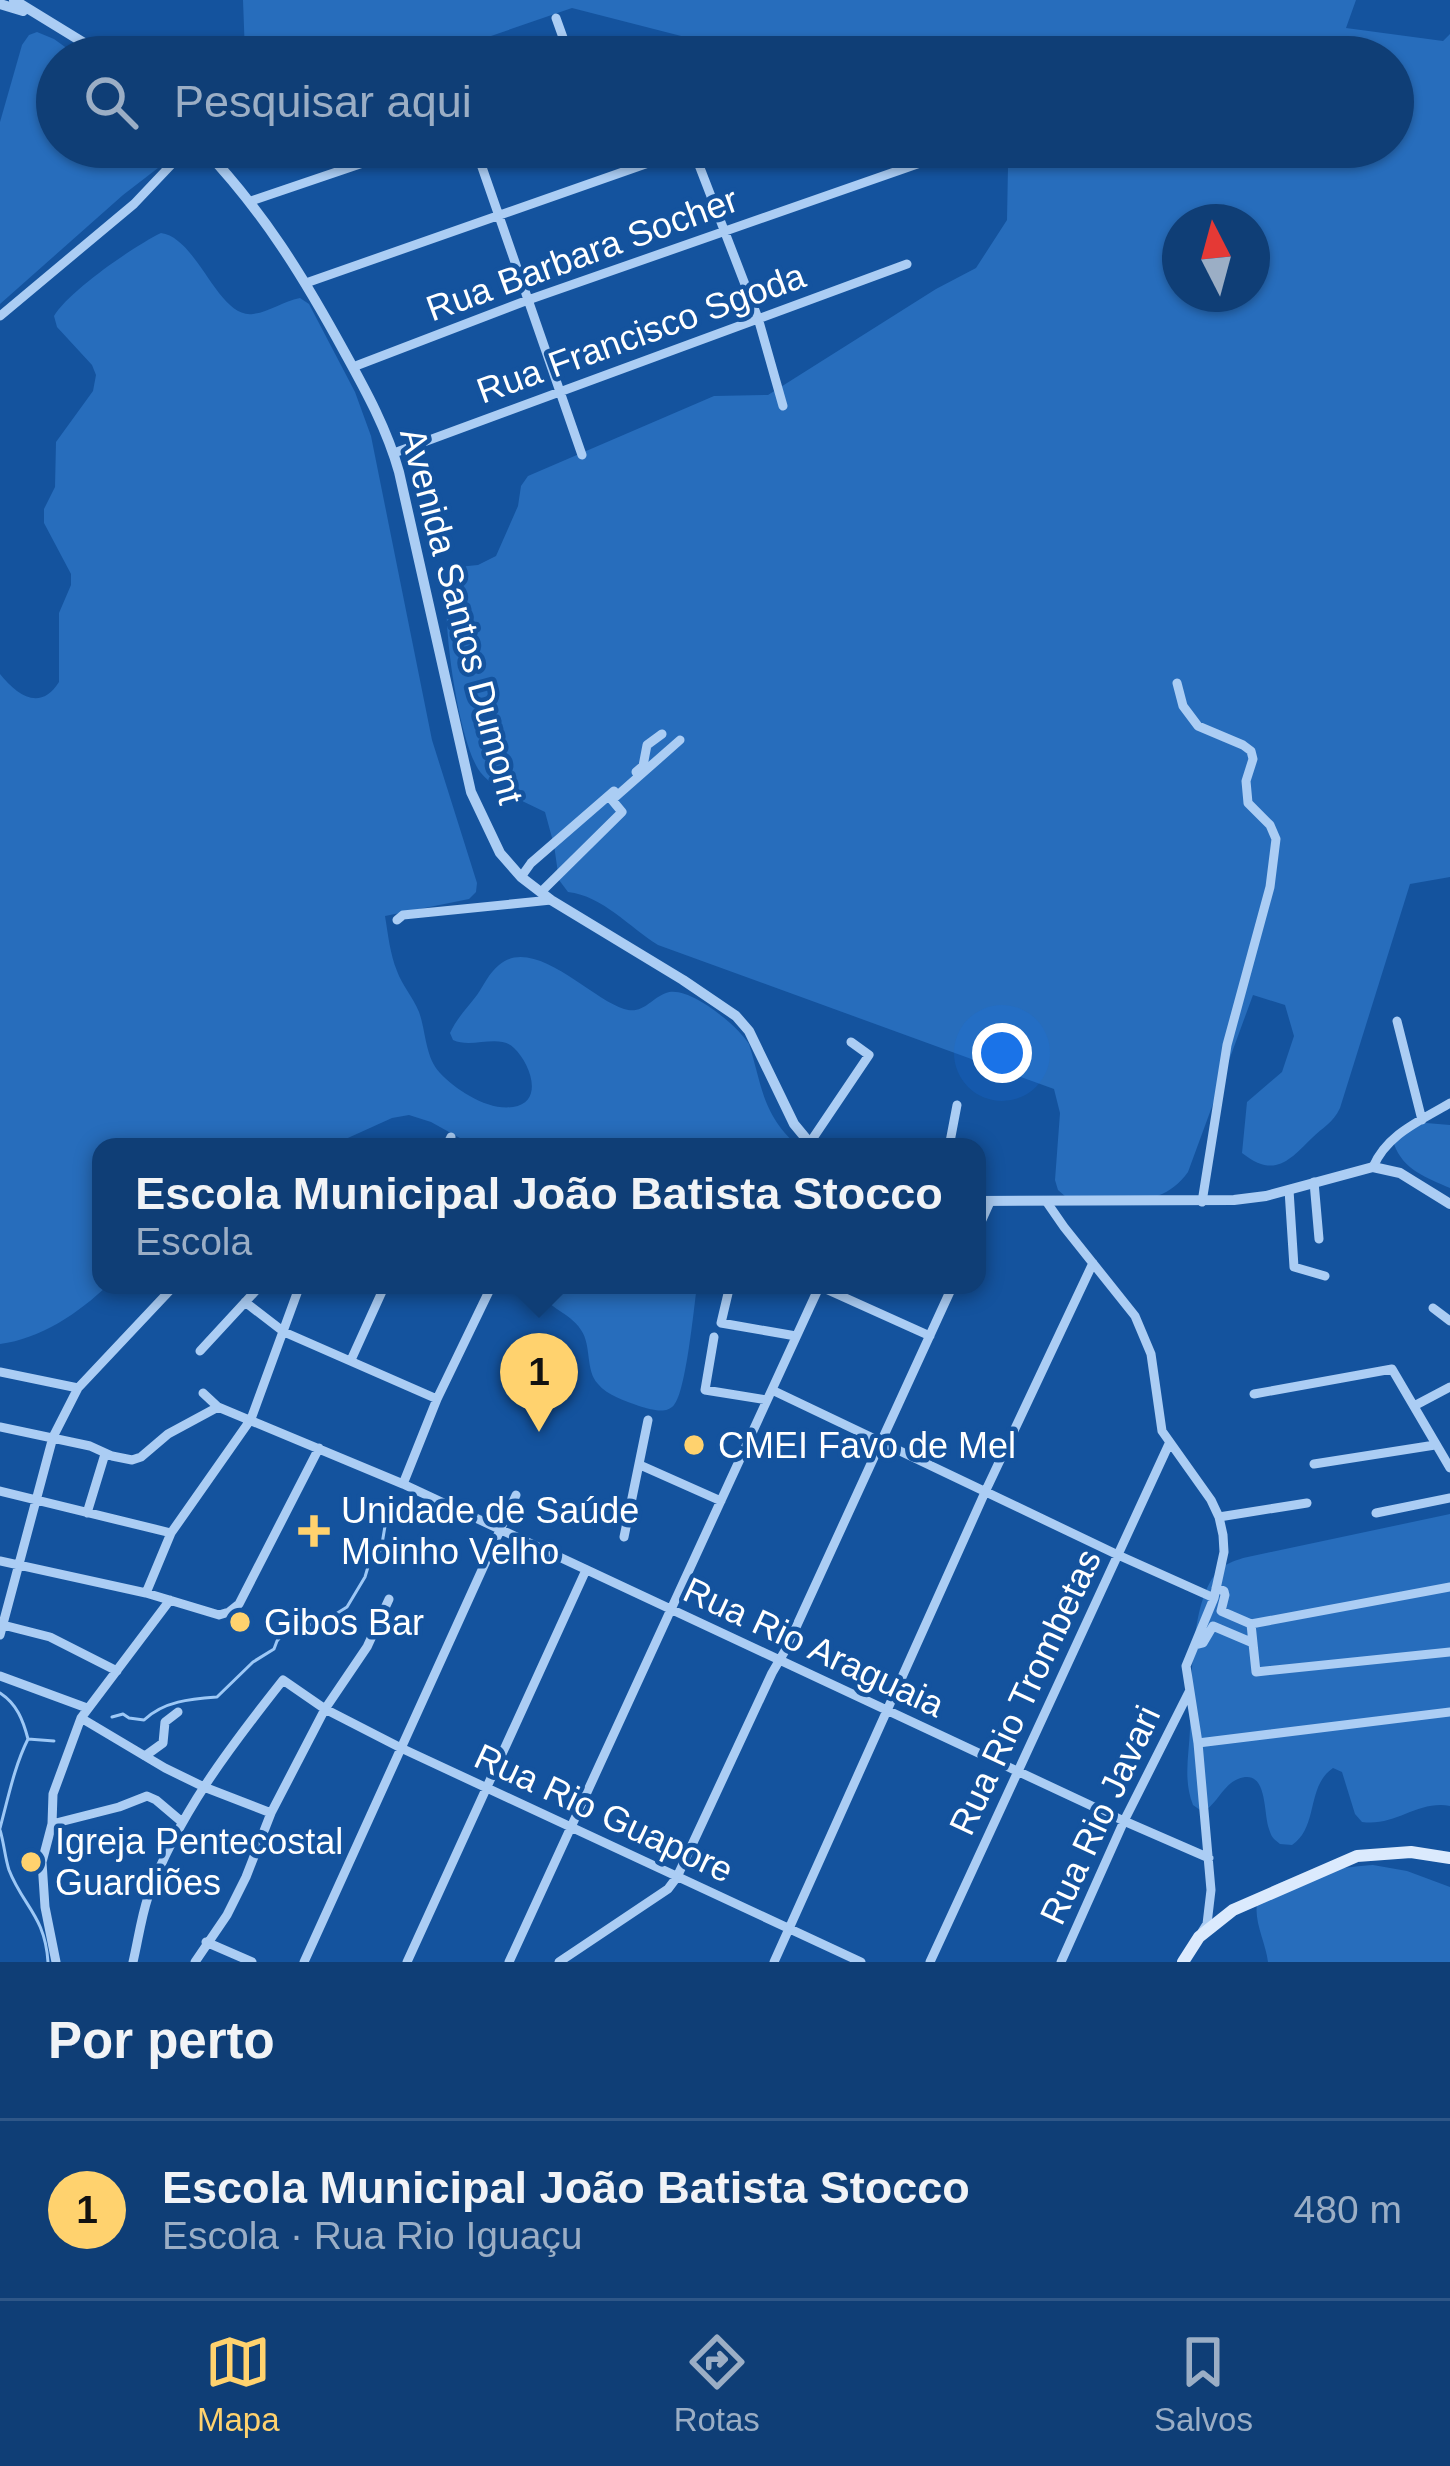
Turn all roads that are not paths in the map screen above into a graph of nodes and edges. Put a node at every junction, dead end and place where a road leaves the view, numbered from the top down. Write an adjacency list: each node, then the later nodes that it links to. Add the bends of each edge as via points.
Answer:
1 (14, 0): 3 (street)
2 (0, 4): 3 (street)
3 (38, 15): 5 (street)
4 (556, 18): 6 (street)
5 (72, 36)
6 (562, 36)
7 (168, 168): 20 (street)
8 (221, 168): 14 (street, Avenida Santos Dumont)
9 (348, 168): 14 (street)
10 (482, 168): 15 (street)
11 (632, 168): 15 (street)
12 (701, 168): 16 (street)
13 (906, 168): 16 (street, Rua Barbara Socher)
14 (251, 201): 18 (street, Avenida Santos Dumont)
15 (497, 215): 18 (street); 19 (street)
16 (726, 231): 19 (street, Rua Barbara Socher); 21 (street)
17 (908, 264): 21 (street, Rua Francisco Sgoda)
18 (306, 283): 22 (street, Avenida Santos Dumont)
19 (528, 300): 22 (street, Rua Barbara Socher); 23 (street)
20 (0, 316)
21 (758, 318): 23 (street, Rua Francisco Sgoda); 24 (street)
22 (353, 367): 25 (street, Avenida Santos Dumont)
23 (561, 391): 25 (street, Rua Francisco Sgoda); 26 (street)
24 (783, 406)
25 (394, 453): 30 (street, Avenida Santos Dumont, via 471,792)
26 (582, 455)
27 (1177, 683): 46 (street, via 1198,726 1251,751 1248,803 1276,838 1227,1045)
28 (662, 734): 30 (street, via 647,746 643,766)
29 (680, 740): 31 (street, via 612,800 622,812)
30 (521, 877): 31 (street, Avenida Santos Dumont)
31 (546, 896): 32 (street); 38 (street, Avenida Santos Dumont, via 736,1016)
32 (397, 920)
33 (1397, 1021): 37 (street)
34 (851, 1042): 39 (street, via 869,1055)
35 (1450, 1103): 37 (street)
36 (957, 1106): 40 (street)
37 (1422, 1120): 41 (street, via 1381,1149)
38 (806, 1138)
39 (816, 1138)
40 (951, 1138)
41 (1373, 1167): 42 (street); 47 (street, via 1400,1173)
42 (1314, 1182): 43 (street); 48 (street)
43 (1288, 1190): 46 (street); 50 (street, via 1294,1267)
44 (1046, 1201): 45 (street); 46 (street); 49 (street)
45 (986, 1202)
46 (1202, 1202)
47 (1450, 1204)
48 (1319, 1239)
49 (1093, 1263): 83 (street, via 1145,1336); 91 (street)
50 (1325, 1276)
51 (167, 1294): 71 (street)
52 (254, 1294): 60 (street)
53 (297, 1294): 63 (street)
54 (381, 1294): 68 (street)
55 (488, 1294): 75 (street)
56 (728, 1294): 65 (street, via 721,1323)
57 (815, 1294): 65 (street)
58 (839, 1294): 66 (street)
59 (949, 1294): 66 (street)
60 (245, 1303): 63 (street); 67 (street)
61 (1432, 1308): 62 (street)
62 (1450, 1321)
63 (284, 1332): 68 (street); 78 (street)
64 (714, 1336): 74 (street, via 705,1390)
65 (796, 1336): 74 (street)
66 (930, 1336): 82 (street)
67 (200, 1351)
68 (351, 1360): 75 (street)
69 (0, 1372): 71 (street)
70 (1450, 1387): 76 (street)
71 (78, 1388): 81 (street)
72 (203, 1393): 77 (street, Rua Rio Araguaia)
73 (1254, 1394): 76 (street, via 1392,1370)
74 (770, 1395): 82 (street); 96 (street)
75 (437, 1399): 90 (street)
76 (1414, 1406): 84 (street)
77 (218, 1407): 78 (street, Rua Rio Araguaia); 86 (street, via 141,1457)
78 (251, 1419): 85 (street, Rua Rio Araguaia); 102 (street)
79 (648, 1420): 88 (street)
80 (0, 1426): 81 (street)
81 (53, 1437): 86 (street); 95 (street)
82 (881, 1444): 91 (street); 121 (street)
83 (1169, 1444): 100 (street); 104 (street, Rua Rio Trombetas)
84 (1435, 1445): 87 (street); 89 (street)
85 (320, 1448): 90 (street, Rua Rio Araguaia); 112 (street, via 238,1604 219,1615)
86 (105, 1454): 98 (street)
87 (1315, 1464)
88 (640, 1465): 96 (street); 103 (street)
89 (1450, 1468)
90 (403, 1484): 101 (street, Rua Rio Araguaia)
91 (986, 1490): 104 (street); 126 (street)
92 (0, 1491): 95 (street)
93 (516, 1496): 101 (street)
94 (1450, 1498): 99 (street)
95 (34, 1500): 98 (street); 106 (street)
96 (721, 1501): 113 (street)
97 (1307, 1503): 100 (street)
98 (87, 1513): 102 (street)
99 (1376, 1513)
100 (1219, 1516): 110 (street, via 1224,1552)
101 (500, 1530): 107 (street, Rua Rio Araguaia); 131 (street)
102 (171, 1533): 109 (street)
103 (624, 1537)
104 (1118, 1556): 110 (street); 133 (street, Rua Rio Trombetas)
105 (0, 1561): 106 (street)
106 (18, 1565): 109 (street); 117 (street)
107 (586, 1570): 113 (street, Rua Rio Araguaia); 135 (street)
108 (1450, 1587): 115 (street)
109 (146, 1593): 112 (street)
110 (1215, 1593): 114 (street, via 1225,1595); 119 (street)
111 (389, 1599): 125 (street)
112 (170, 1600): 122 (street)
113 (672, 1610): 121 (street, Rua Rio Araguaia); 140 (street)
114 (1221, 1611): 115 (street); 116 (street)
115 (1251, 1624): 118 (street)
116 (1213, 1627): 118 (street); 119 (street)
117 (1, 1630): 122 (street, via 50,1636)
118 (1253, 1643): 120 (street, via 1256,1672)
119 (1195, 1645): 124 (street, via 1186,1666)
120 (1450, 1652)
121 (780, 1661): 126 (street, Rua Rio Araguaia); 143 (street)
122 (117, 1671): 129 (street)
123 (0, 1676): 129 (street)
124 (1189, 1692): 130 (street); 137 (street, Rua Rio Javari)
125 (325, 1709): 131 (street, Rua Rio Guapore); 134 (street, Rua Rio Guapore, via 283,1680); 136 (street)
126 (886, 1711): 133 (street, Rua Rio Araguaia); 146 (street)
127 (178, 1712): 132 (street, via 166,1721 163,1743)
128 (1450, 1712): 130 (street)
129 (84, 1713): 132 (street); 139 (street, via 53,1794)
130 (1198, 1743): 141 (street)
131 (400, 1748): 135 (street, Rua Rio Guapore); 153 (street)
132 (145, 1756): 134 (street)
133 (1017, 1772): 137 (street, Rua Rio Araguaia); 159 (street, Rua Rio Trombetas)
134 (204, 1787): 136 (street); 138 (street)
135 (487, 1788): 140 (street, Rua Rio Guapore); 154 (street)
136 (271, 1813): 148 (street, via 227,1915)
137 (1124, 1821): 141 (street, Rua Rio Araguaia); 160 (street, Rua Rio Javari)
138 (182, 1822): 139 (street, via 147,1796); 150 (street, via 147,1900)
139 (52, 1824): 149 (street, via 42,1862)
140 (572, 1826): 143 (street, Rua Rio Guapore); 155 (street)
141 (1208, 1858): 144 (street)
142 (1450, 1858): 145 (main road, via 1357,1856)
143 (677, 1876): 146 (street, Rua Rio Guapore); 156 (street)
144 (1211, 1891): 145 (street, via 1218,1906); 147 (street)
145 (1233, 1910): 147 (main road)
146 (790, 1928): 157 (street); 158 (street, Rua Rio Guapore)
147 (1199, 1937): 161 (main road)
148 (206, 1942): 151 (street); 152 (street)
149 (56, 1962)
150 (134, 1962)
151 (195, 1962)
152 (252, 1962)
153 (304, 1962)
154 (407, 1962)
155 (509, 1962)
156 (559, 1962)
157 (774, 1962)
158 (862, 1962)
159 (931, 1962)
160 (1061, 1962)
161 (1183, 1962)

